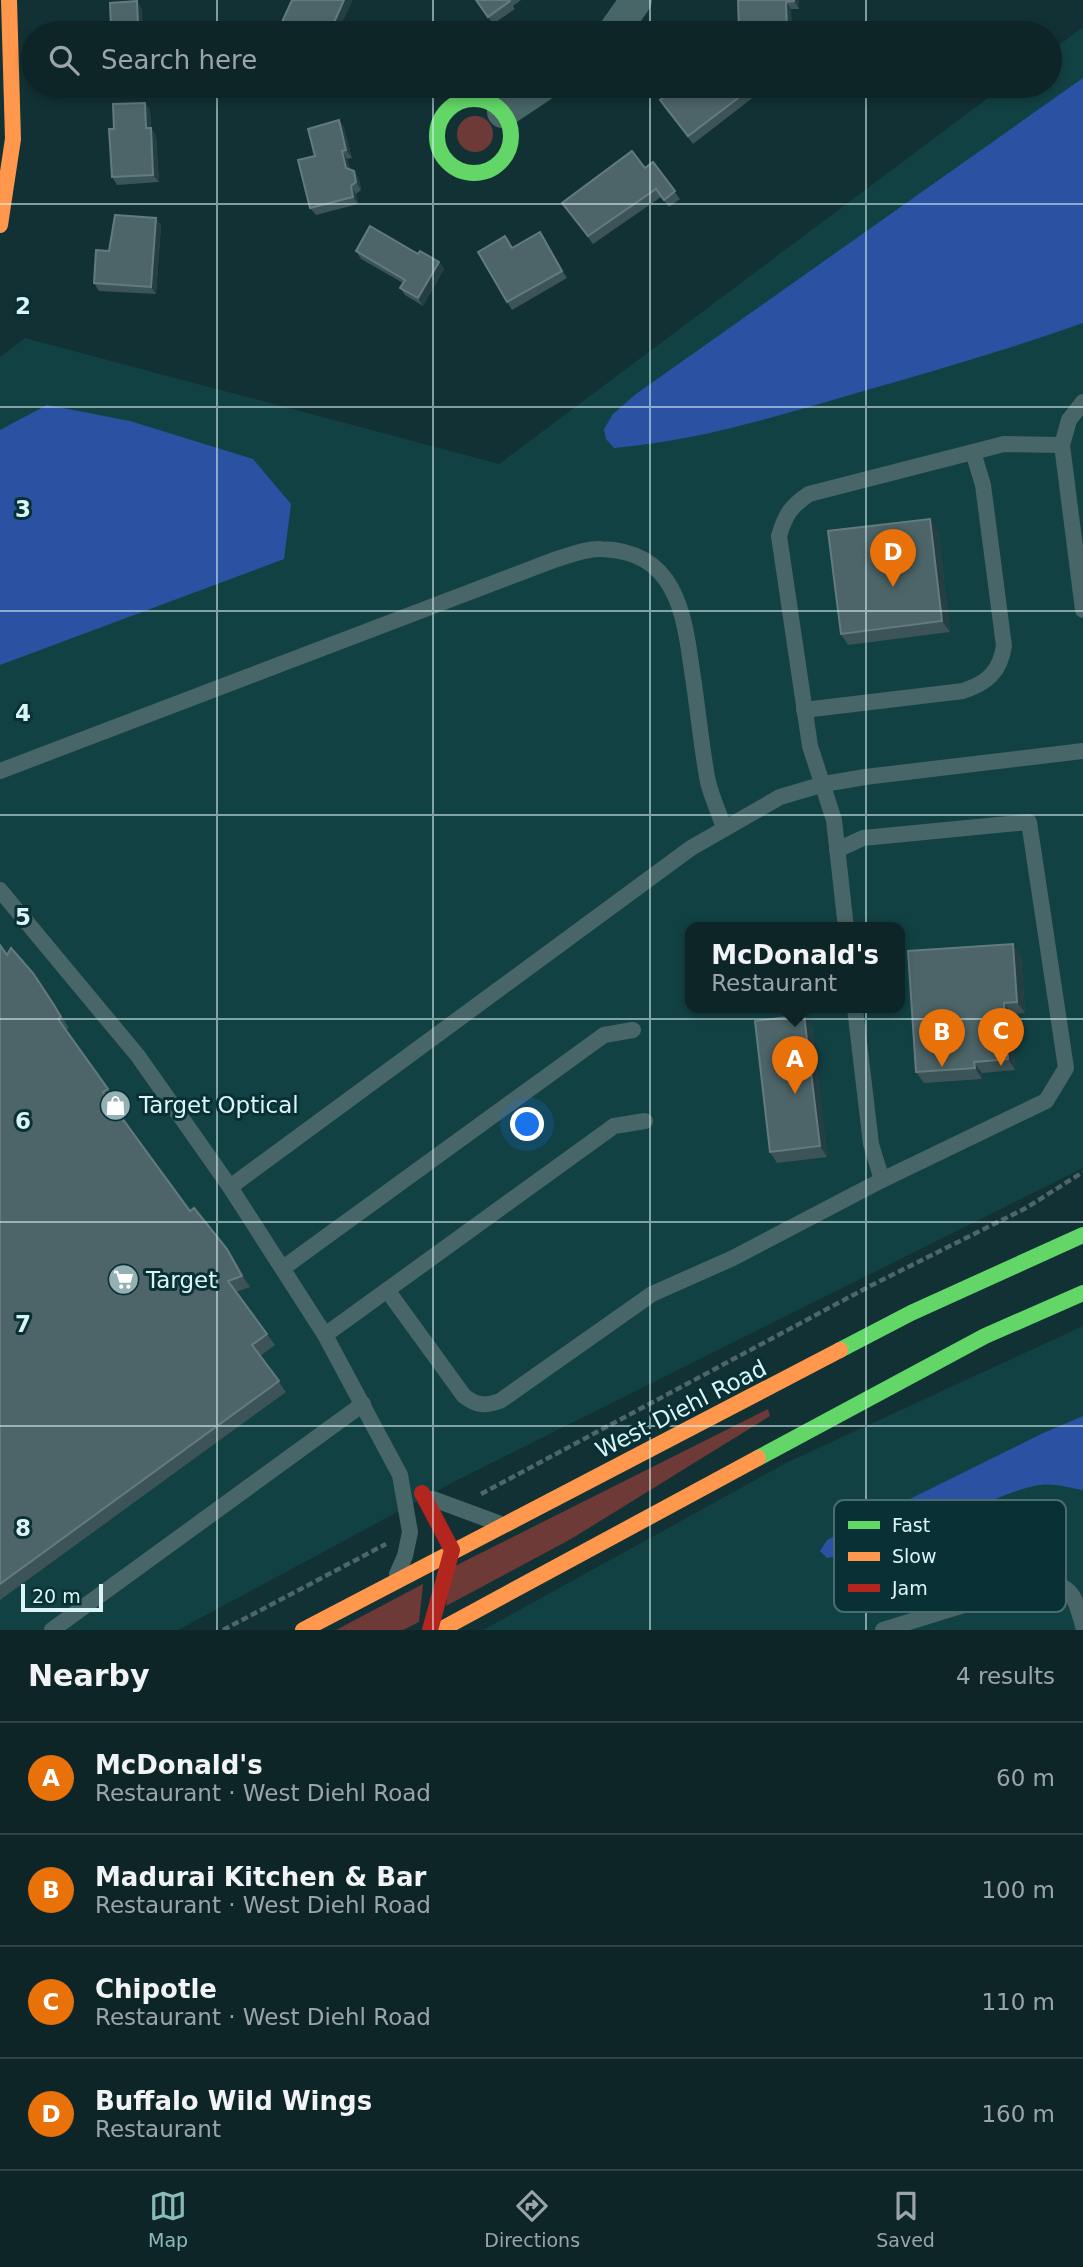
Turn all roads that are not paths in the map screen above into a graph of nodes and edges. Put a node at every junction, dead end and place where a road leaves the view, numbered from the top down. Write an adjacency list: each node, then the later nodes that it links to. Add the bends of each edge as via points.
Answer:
1 (636, 0): 3 (street)
2 (6, 1): 6 (street, via 15,126 12,180)
3 (621, 21)
4 (523, 98): 5 (street)
5 (503, 112): 5 (street, via 481,99 456,103 446,112 437,136 445,160 468,173 493,169 503,160 512,136)
6 (0, 225)
7 (1083, 402): 8 (lane, via 1069,420)
8 (1062, 445): 9 (lane, via 1004,444); 10 (lane)
9 (973, 452): 11 (lane, via 810,494 784,518 779,536); 11 (lane, via 983,485 1004,646 1002,661 981,685 962,691)
10 (1083, 610)
11 (804, 710): 14 (lane, via 810,746)
12 (1083, 751): 14 (lane)
13 (0, 771): 15 (lane, via 554,560 597,548 636,555 651,564 680,602 709,784)
14 (824, 784): 15 (lane, via 780,797); 16 (lane)
15 (724, 828): 23 (lane)
16 (837, 850): 18 (lane); 22 (lane, via 863,838 1029,822 1066,1068 1046,1101)
17 (0, 890): 23 (lane, via 138,1056)
18 (845, 922)
19 (856, 1013): 22 (lane, via 871,1144)
20 (633, 1030): 25 (lane, via 604,1035)
21 (645, 1121): 26 (lane, via 614,1126)
22 (882, 1180): 26 (lane, via 733,1258 652,1294 488,1405 475,1404 464,1396)
23 (230, 1187): 25 (lane)
24 (1083, 1235): 32 (street, West Diehl Road, via 911,1313 634,1460)
25 (283, 1268): 28 (lane)
26 (387, 1290): 28 (lane)
27 (1083, 1293): 41 (street, via 985,1336)
28 (325, 1335): 29 (lane)
29 (363, 1405): 30 (lane); 38 (lane)
30 (400, 1475): 31 (lane); 34 (lane, via 410,1532)
31 (422, 1493): 32 (lane); 33 (street)
32 (502, 1524): 33 (street, West Diehl Road)
33 (452, 1550): 34 (street, West Diehl Road); 40 (street)
34 (393, 1581): 39 (street, West Diehl Road)
35 (1066, 1588): 37 (lane, via 1075,1597)
36 (941, 1612): 42 (lane)
37 (1083, 1626)
38 (52, 1630)
39 (303, 1630)
40 (430, 1630)
41 (440, 1630)
42 (883, 1630)

